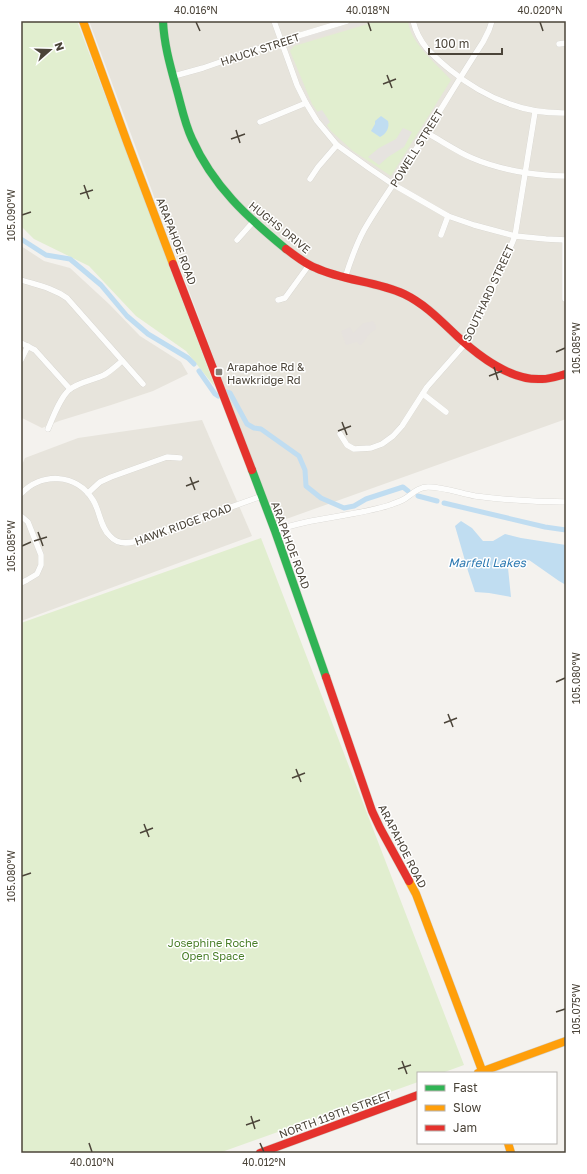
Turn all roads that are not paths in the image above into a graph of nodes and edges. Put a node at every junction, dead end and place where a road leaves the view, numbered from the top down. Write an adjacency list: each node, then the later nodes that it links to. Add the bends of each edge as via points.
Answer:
1 (83, 21): 48 (main road, ARAPAHOE ROAD)
2 (163, 21): 10 (main road, HUGHS DRIVE, via 166,47)
3 (274, 21): 7 (street)
4 (345, 21): 7 (street, HAUCK STREET)
5 (412, 21): 11 (street, via 418,37 428,50)
6 (492, 21): 11 (street, POWELL STREET, via 483,42)
7 (281, 41): 10 (street, HAUCK STREET); 12 (street)
8 (566, 43): 9 (street)
9 (559, 44)
10 (174, 76): 23 (main road, HUGHS DRIVE, via 186,121 203,160 228,196)
11 (460, 78): 13 (street, via 506,104); 16 (street, POWELL STREET)
12 (306, 104): 15 (street); 17 (street)
13 (535, 112): 14 (street); 18 (street, SOUTHARD STREET)
14 (566, 113)
15 (260, 122)
16 (427, 132): 18 (street, via 474,159); 21 (street, POWELL STREET)
17 (338, 145): 20 (street); 21 (street)
18 (526, 172): 19 (street); 25 (street, SOUTHARD STREET)
19 (566, 176)
20 (310, 179)
21 (394, 185): 22 (street); 29 (street, POWELL STREET, via 364,231)
22 (448, 216): 24 (street); 25 (street)
23 (253, 222): 26 (street); 28 (main road, HUGHS DRIVE)
24 (441, 235)
25 (515, 236): 27 (street); 34 (street, SOUTHARD STREET, via 498,278)
26 (237, 240)
27 (565, 241): 31 (street)
28 (309, 265): 29 (main road, HUGHS DRIVE); 32 (street, via 285,298)
29 (345, 278): 34 (main road, HUGHS DRIVE, via 395,290 415,300 426,307)
30 (21, 280): 37 (street, via 50,288 67,298)
31 (564, 299)
32 (278, 300)
33 (21, 343): 35 (street)
34 (465, 344): 38 (main road, HUGHS DRIVE, via 498,368 524,378 540,380); 41 (street, SOUTHARD STREET)
35 (28, 346): 36 (street); 40 (street, via 39,353)
36 (21, 360)
37 (122, 361): 39 (street); 40 (street, via 104,375)
38 (566, 374)
39 (143, 384)
40 (70, 389): 43 (street)
41 (423, 394): 42 (street); 44 (street, SOUTHARD STREET, via 402,426 379,446 354,449 347,445)
42 (446, 412)
43 (48, 429)
44 (340, 434)
45 (180, 458): 46 (street, via 167,457 111,477 100,482)
46 (88, 493): 47 (street, HAWK RIDGE ROAD, via 70,481 48,479 36,482); 48 (street, HAWK RIDGE ROAD, via 96,504 109,536 124,544)
47 (21, 494)
48 (262, 496): 51 (main road, ARAPAHOE ROAD)
49 (566, 502): 51 (street, via 512,500 424,487 390,505 303,522)
50 (21, 516): 52 (street, via 28,522 41,556 41,565 37,574)
51 (274, 531): 54 (main road, ARAPAHOE ROAD, via 372,811 416,894)
52 (21, 583)
53 (566, 1041): 54 (main road)
54 (481, 1072)
55 (417, 1095): 56 (main road, NORTH 119TH STREET)
56 (260, 1153)

